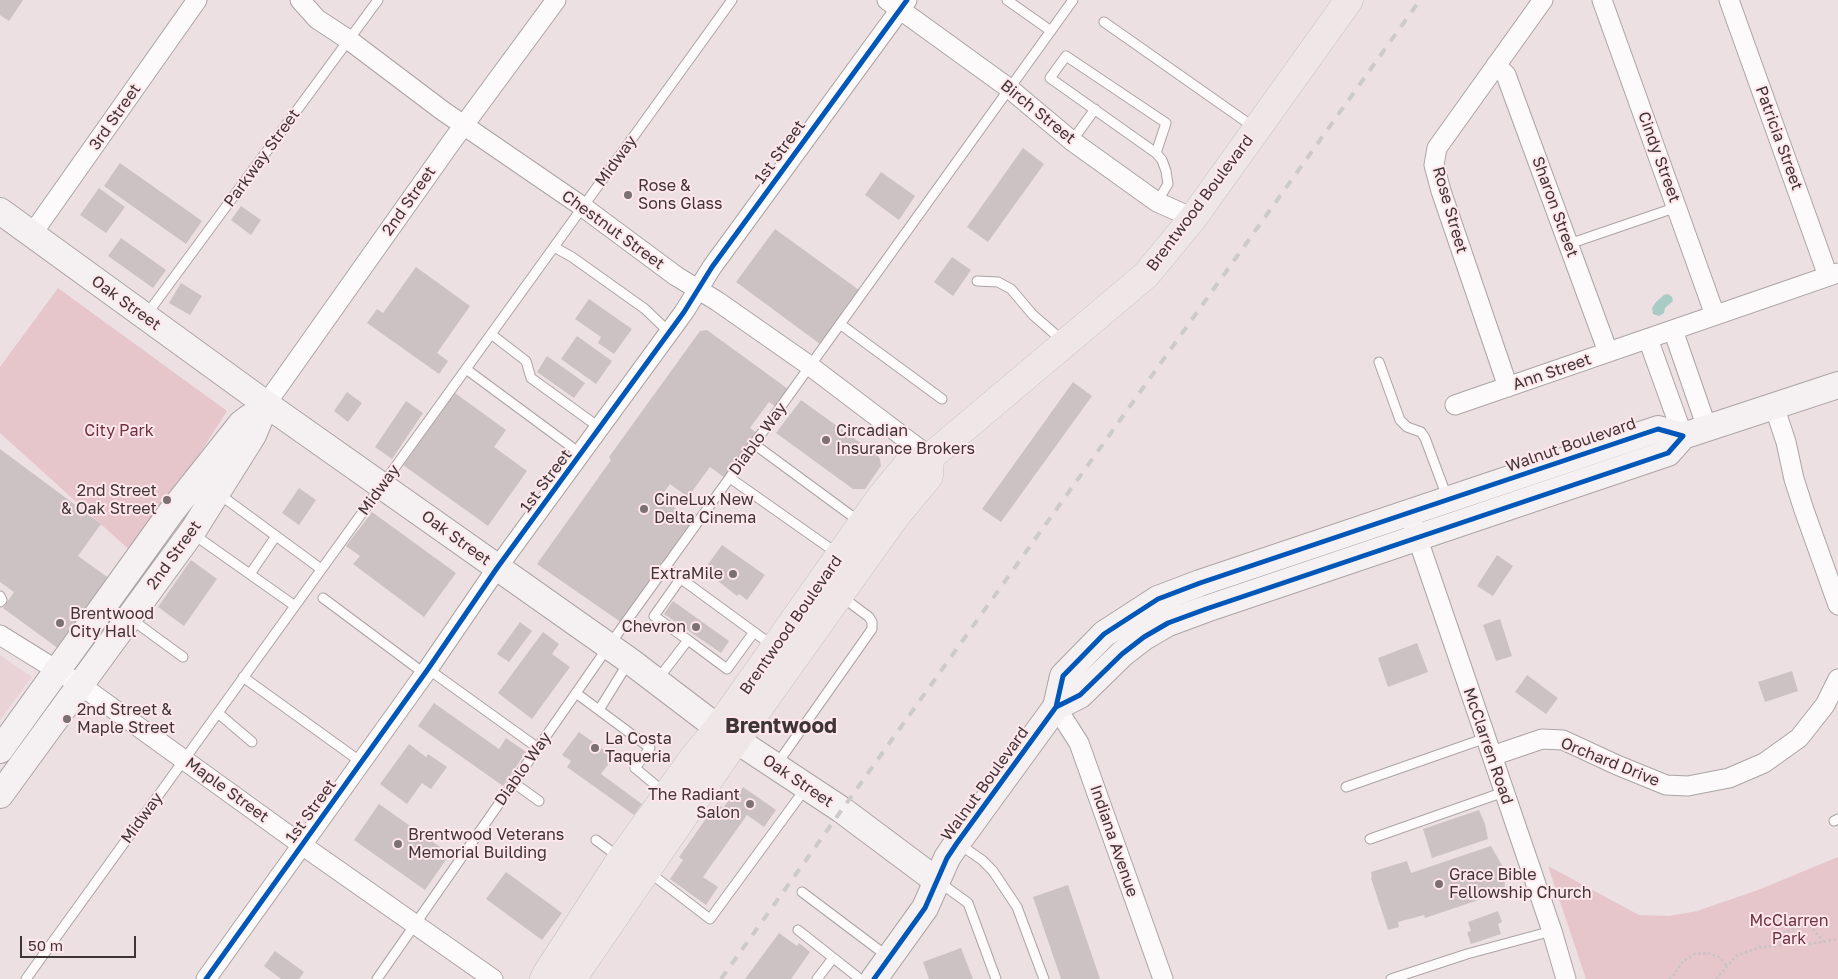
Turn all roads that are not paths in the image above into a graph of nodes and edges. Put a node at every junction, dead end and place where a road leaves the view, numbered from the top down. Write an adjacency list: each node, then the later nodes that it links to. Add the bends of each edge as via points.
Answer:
1 (198, 0): 28 (street, 3rd Street)
2 (300, 0): 15 (street, Chestnut Street, via 317,19)
3 (378, 0): 15 (lane, Parkway Street)
4 (556, 0): 19 (street, 2nd Street)
5 (732, 0): 24 (lane, Midway)
6 (1007, 0): 14 (lane)
7 (1074, 0): 14 (lane, Diablo Way)
8 (1349, 0): 20 (main road, Brentwood Boulevard)
9 (1543, 0): 16 (street, Rose Street)
10 (1602, 0): 25 (street, Cindy Street)
11 (1730, 0): 31 (street, Patricia Street)
12 (898, 3): 17 (street, Birch Street); 33 (street, 1st Street)
13 (1104, 22): 20 (lane)
14 (1051, 31): 17 (lane, Diablo Way)
15 (349, 40): 19 (street, Chestnut Street); 35 (lane, Parkway Street)
16 (1496, 66): 29 (street, Sharon Street, via 1506,75); 47 (street, Rose Street, via 1437,148 1434,165)
17 (1010, 89): 21 (street, Birch Street); 36 (lane, Diablo Way)
18 (1095, 109): 21 (lane); 22 (lane); 22 (lane, via 1050,78 1066,56 1166,123)
19 (464, 124): 24 (street, Chestnut Street); 49 (street, 2nd Street)
20 (1257, 129): 27 (main road, Brentwood Boulevard)
21 (1072, 141): 23 (street, Birch Street)
22 (1156, 153): 23 (lane, via 1164,166 1168,184)
23 (1157, 202): 27 (street, Birch Street)
24 (583, 207): 30 (lane, Midway); 33 (street, Chestnut Street)
25 (1677, 207): 29 (lane); 34 (street, Cindy Street)
26 (0, 211): 28 (street, Oak Street)
27 (1193, 218): 41 (main road, Brentwood Boulevard, via 1146,275)
28 (32, 234): 35 (street, Oak Street)
29 (1569, 244): 42 (street, Sharon Street)
30 (554, 247): 38 (lane, via 645,309); 39 (lane, Midway)
31 (1833, 275): 34 (street, Ann Street)
32 (978, 281): 41 (lane, via 998,282 1011,289 1032,315)
33 (698, 289): 38 (street, 1st Street); 44 (street, Chestnut Street)
34 (1715, 315): 37 (street, Ann Street)
35 (145, 316): 49 (street, Oak Street)
36 (840, 324): 44 (lane, Diablo Way); 48 (lane)
37 (1673, 330): 40 (street, Ann Street); 53 (street)
38 (669, 332): 52 (street, 1st Street)
39 (491, 334): 45 (lane, Midway); 52 (lane, via 526,361 531,378)
40 (1648, 339): 42 (street, Ann Street); 54 (street)
41 (1065, 343): 57 (main road, Brentwood Boulevard)
42 (1608, 352): 47 (street, Ann Street)
43 (1379, 362): 61 (lane, via 1400,420 1407,427 1416,428 1425,438)
44 (810, 366): 55 (lane, Diablo Way); 57 (street, Chestnut Street)
45 (466, 369): 56 (lane); 59 (lane, Midway)
46 (1838, 385): 51 (street, Walnut Boulevard)
47 (1508, 387): 50 (street, Ann Street)
48 (942, 399)
49 (266, 404): 59 (street, Oak Street); 60 (street, 2nd Street, via 253,434); 88 (street, 2nd Street, via 241,424 172,511)
50 (1456, 406)
51 (1774, 406): 53 (street, Walnut Boulevard); 76 (street, via 1794,479)
52 (600, 428): 56 (street, 1st Street)
53 (1707, 428): 54 (street, Walnut Boulevard)
54 (1683, 436): 61 (street, Walnut Boulevard, via 1658,429); 66 (street, Walnut Boulevard, via 1668,453)
55 (754, 444): 58 (lane, Diablo Way); 63 (lane)
56 (582, 454): 68 (street, 1st Street)
57 (930, 457): 63 (main road, Brentwood Boulevard, via 908,464); 72 (main road, Brentwood Boulevard, via 929,476 895,517)
58 (730, 478): 67 (lane, Diablo Way); 72 (lane)
59 (382, 486): 68 (street, Oak Street); 69 (lane, Midway)
60 (217, 492): 64 (street, 2nd Street); 65 (lane)
61 (1448, 500): 62 (street, Walnut Boulevard)
62 (1409, 513): 66 (street, McClarren Road); 92 (street, Walnut Boulevard, via 1158,599 1104,634 1063,676)
63 (862, 524): 72 (main road, Brentwood Boulevard)
64 (191, 533): 70 (lane); 78 (street, 2nd Street)
65 (276, 536): 69 (lane); 70 (lane)
66 (1418, 538): 92 (street, Walnut Boulevard, via 1168,624 1122,654 1080,695); 96 (street, McClarren Road)
67 (665, 566): 71 (lane); 82 (lane, Diablo Way)
68 (497, 568): 82 (street, Oak Street); 86 (street, 1st Street)
69 (321, 569): 77 (lane, Midway)
70 (250, 574): 77 (lane)
71 (681, 578): 79 (lane); 81 (lane, via 654,616)
72 (835, 578): 83 (main road, Brentwood Boulevard); 95 (main road, Brentwood Boulevard); 103 (lane, via 848,602 869,617 872,629)
73 (0, 596): 75 (lane)
74 (323, 598): 86 (lane)
75 (0, 602)
76 (1838, 605)
77 (295, 606): 87 (lane, Midway)
78 (128, 618): 84 (lane); 88 (street, 2nd Street)
79 (754, 632): 81 (lane, via 727,669); 83 (lane)
80 (0, 635): 88 (street, Maple Street)
81 (688, 640): 90 (lane)
82 (608, 647): 85 (street, Oak Street); 91 (lane, Diablo Way)
83 (775, 648): 95 (main road, Brentwood Boulevard)
84 (183, 657)
85 (630, 662): 90 (street, Oak Street); 93 (lane)
86 (426, 671): 98 (lane); 102 (street, 1st Street)
87 (244, 677): 94 (lane, Midway); 102 (lane)
88 (68, 678): 99 (street, 2nd Street); 101 (street, Maple Street); 109 (street, 2nd Street)
89 (1838, 680): 100 (street, Orchard Drive, via 1825,706 1799,738 1764,763 1729,778 1688,786 1666,785 1563,740 1542,739)
90 (657, 682): 95 (street, Oak Street)
91 (576, 692): 93 (lane); 98 (lane, Diablo Way)
92 (1056, 707): 113 (street, Walnut Boulevard); 135 (street, Indiana Avenue, via 1079,743)
93 (599, 710): 108 (lane, via 650,748 635,768)
94 (218, 713): 97 (lane); 101 (lane, Midway)
95 (727, 734): 103 (street, Oak Street); 108 (main road, Brentwood Boulevard); 116 (main road, Brentwood Boulevard)
96 (1486, 738): 100 (street, McClarren Road); 106 (lane)
97 (252, 742)
98 (538, 748): 104 (lane, Diablo Way)
99 (0, 750)
100 (1492, 756): 107 (street, McClarren Road)
101 (184, 759): 114 (street, Maple Street); 124 (lane, Midway)
102 (361, 762): 114 (street, 1st Street)
103 (776, 766): 105 (street, Oak Street)
104 (514, 783): 110 (lane); 119 (lane, Diablo Way)
105 (807, 787): 116 (lane, via 710,919); 117 (street, Oak Street)
106 (1346, 787)
107 (1504, 792): 111 (lane); 121 (street, McClarren Road)
108 (668, 794): 115 (main road, Brentwood Boulevard)
109 (0, 795)
110 (539, 800)
111 (1370, 839)
112 (596, 840): 115 (lane)
113 (957, 843): 117 (street, Walnut Boulevard); 134 (lane, via 993,871 1017,907)
114 (302, 845): 119 (street, Maple Street); 125 (street, 1st Street)
115 (621, 858): 128 (main road, Brentwood Boulevard)
116 (646, 870): 129 (main road, Brentwood Boulevard)
117 (937, 881): 122 (street, Walnut Boulevard, via 925,908); 133 (lane, via 968,903)
118 (802, 892): 122 (lane)
119 (416, 925): 126 (lane, Diablo Way); 127 (street, Maple Street)
120 (798, 930): 123 (lane)
121 (1552, 932): 136 (lane, via 1467,954); 137 (street, McClarren Road)
122 (889, 957): 132 (street, Walnut Boulevard)
123 (833, 958): 130 (lane); 131 (lane)
124 (26, 979)
125 (206, 979)
126 (377, 979)
127 (493, 979)
128 (544, 979)
129 (572, 979)
130 (818, 979)
131 (860, 979)
132 (874, 979)
133 (996, 979)
134 (1044, 979)
135 (1163, 979)
136 (1391, 979)
137 (1566, 979)

